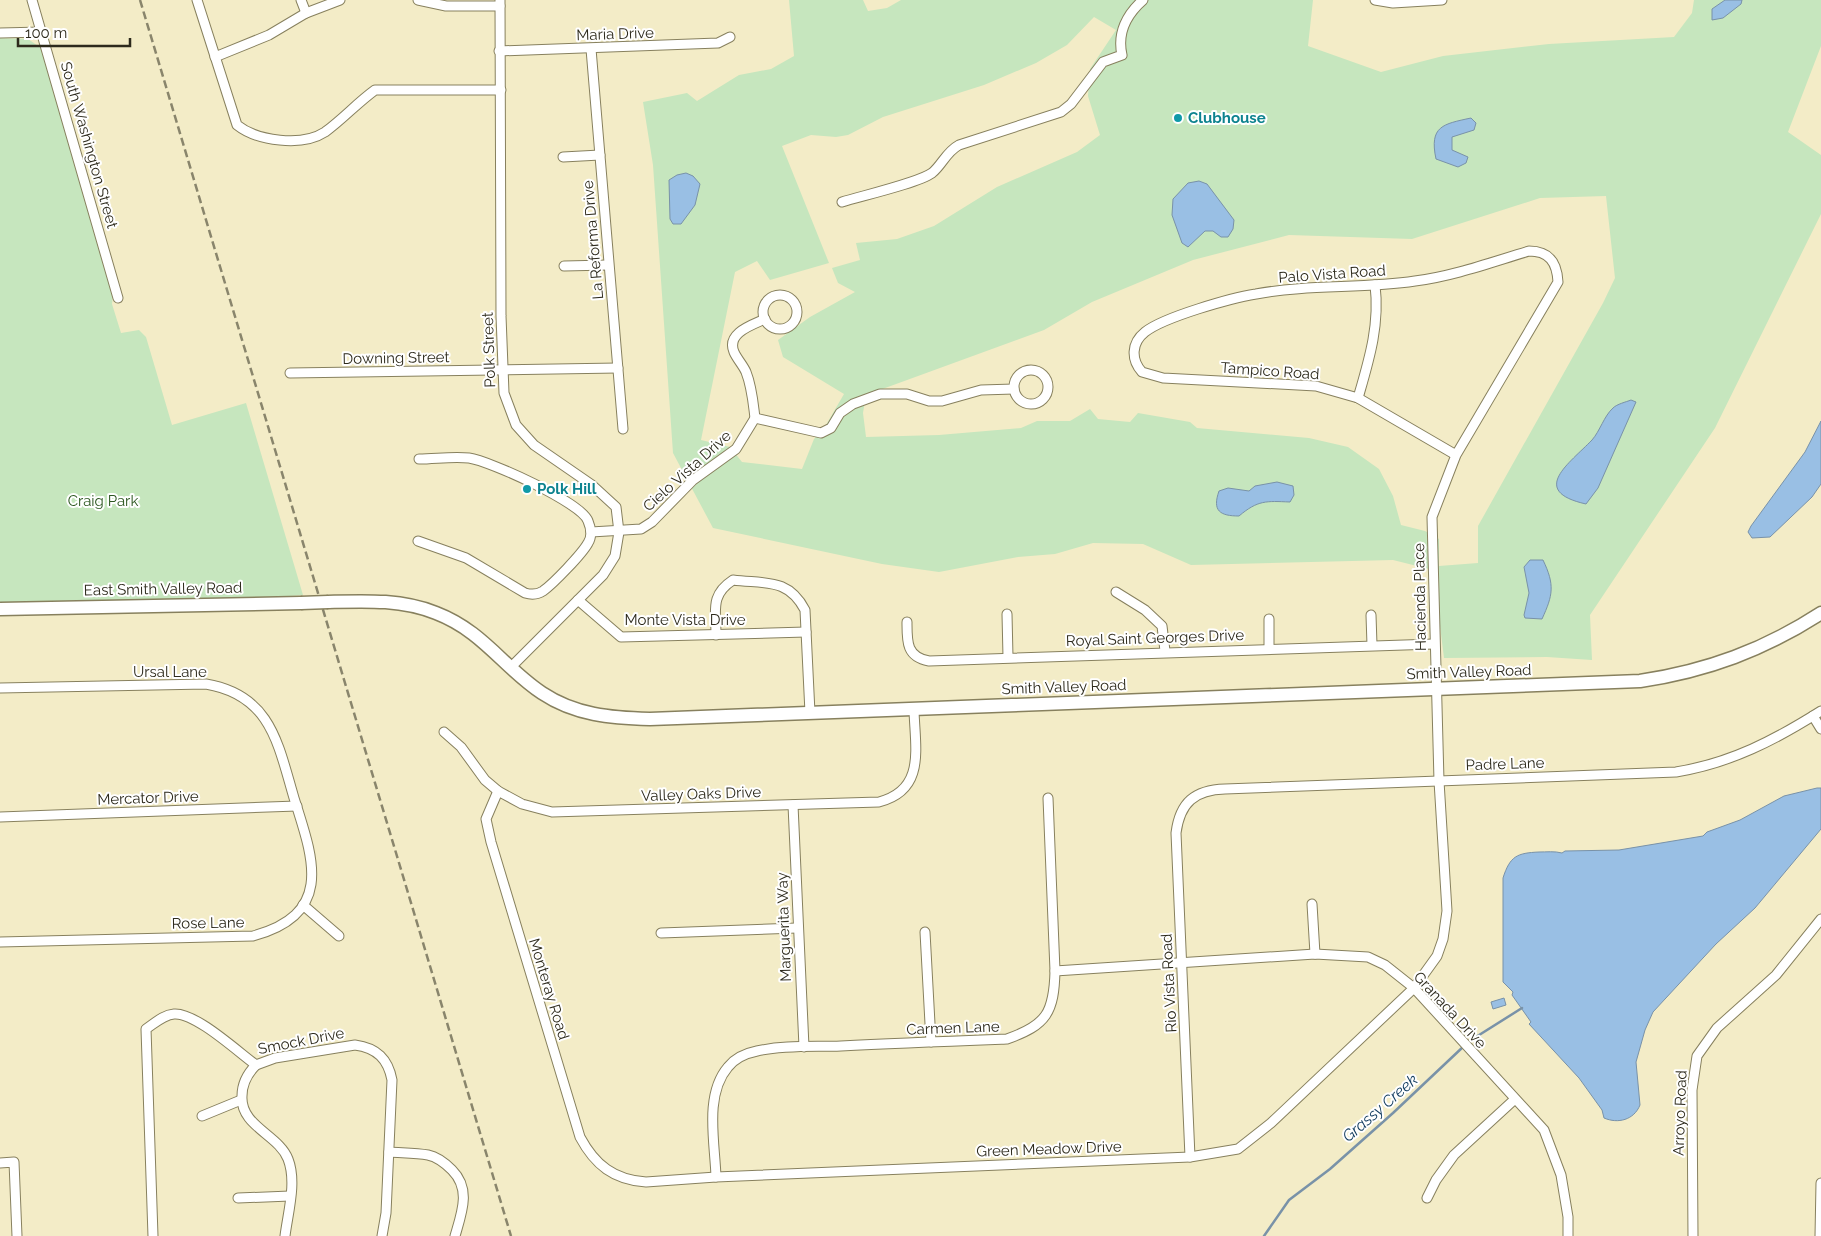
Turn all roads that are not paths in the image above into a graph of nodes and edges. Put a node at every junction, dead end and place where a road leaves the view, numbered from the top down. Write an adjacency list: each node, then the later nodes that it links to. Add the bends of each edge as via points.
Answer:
1 (32, 0): 12 (street, South Washington Street)
2 (197, 0): 17 (street)
3 (301, 0): 11 (street)
4 (340, 0): 11 (street)
5 (418, 0): 9 (street)
6 (1144, 0): 21 (street, via 1131,12 1122,31 1122,54 1103,62 1071,104 1060,112 959,145 925,177)
7 (1376, 0): 8 (street, via 1392,3)
8 (1442, 0)
9 (445, 3): 10 (street)
10 (500, 3): 16 (street, Polk Street)
11 (306, 12): 17 (street, via 269,35)
12 (42, 32): 13 (street); 26 (street, South Washington Street)
13 (0, 33)
14 (730, 37): 15 (street, Maria Drive, via 718,44)
15 (591, 49): 16 (street, Maria Drive); 19 (street, La Reforma Drive)
16 (499, 51): 18 (street, Polk Street)
17 (215, 56): 18 (street, via 237,125 260,137 281,140 323,133 375,90)
18 (501, 90): 30 (street, Polk Street)
19 (600, 154): 20 (street); 23 (street, La Reforma Drive)
20 (562, 157)
21 (842, 202)
22 (1552, 259): 25 (street, Palo Vista Road, via 1539,251 1529,250 1469,270 1416,281); 36 (street, Hacienda Place, via 1557,268 1558,282)
23 (608, 264): 24 (street); 29 (street, La Reforma Drive)
24 (564, 266)
25 (1375, 285): 28 (street, Palo Vista Road, via 1316,286 1255,294 1190,312 1145,332 1135,343); 33 (street, via 1374,341)
26 (118, 298)
27 (765, 319): 34 (street, via 744,328 733,342 733,350 745,370 752,394)
28 (1134, 358): 33 (street, Tampico Road, via 1142,372 1163,378 1316,386)
29 (618, 368): 30 (street, Downing Street); 35 (street, La Reforma Drive)
30 (503, 371): 31 (street, Downing Street); 39 (street, Polk Street, via 504,393 516,425 534,445 592,485 616,507)
31 (290, 374)
32 (1014, 389): 34 (street, via 980,390 942,401 929,401 907,394 880,394 853,404 840,413 831,428 821,433)
33 (1358, 398): 36 (street, Tampico Road)
34 (755, 418): 39 (street, Cielo Vista Drive, via 736,449 693,480 652,522 641,529)
35 (622, 429)
36 (1456, 455): 52 (street, Hacienda Place, via 1432,517)
37 (419, 459): 38 (street, via 470,458 527,479 578,507 588,519)
38 (591, 532): 39 (street, Cielo Vista Drive); 40 (street, via 588,543 551,584 533,595 466,558)
39 (619, 532): 42 (street, Polk Street, via 615,556 603,575)
40 (418, 541)
41 (1116, 592): 55 (street, via 1145,610 1162,626)
42 (578, 600): 51 (street, Monte Vista Drive, via 621,637); 57 (street, Polk Street)
43 (328, 602): 44 (main road, East Smith Valley Road, bridge); 57 (main road, Smith Valley Road, via 384,602 436,613 481,639)
44 (0, 609)
45 (1821, 613): 59 (main road, Smith Valley Road, via 1767,645 1682,674 1617,683)
46 (1007, 614): 56 (street)
47 (1371, 616): 53 (street)
48 (1269, 619): 54 (street)
49 (907, 622): 56 (street, Royal Saint Georges Drive, via 909,649 921,660)
50 (806, 632): 51 (street, Monte Vista Drive); 51 (street, via 805,610 797,595 785,587 733,580 722,587 716,598); 61 (street)
51 (716, 635)
52 (1434, 644): 53 (street, Royal Saint Georges Drive); 59 (street, Hacienda Place)
53 (1372, 645): 54 (street, Royal Saint Georges Drive)
54 (1269, 648): 55 (street, Royal Saint Georges Drive)
55 (1165, 651): 56 (street, Royal Saint Georges Drive)
56 (1008, 657)
57 (511, 667): 61 (main road, Smith Valley Road, via 559,703 611,718)
58 (0, 688): 69 (street, Ursal Lane, via 223,686 250,702 268,722)
59 (1437, 689): 60 (main road, Smith Valley Road); 65 (street, Hacienda Place)
60 (914, 710): 61 (main road, Smith Valley Road); 68 (street, Valley Oaks Drive, via 914,774 904,790 879,802)
61 (810, 713)
62 (1817, 713): 63 (street); 65 (street, Padre Lane, via 1747,753 1693,769 1662,773)
63 (1821, 729)
64 (444, 732): 66 (street, Valley Oaks Drive)
65 (1439, 780): 70 (street, Padre Lane, via 1211,789 1197,794); 83 (street, Hacienda Place, via 1447,911 1437,956)
66 (498, 791): 68 (street, Valley Oaks Drive, via 522,804 565,813); 93 (street, Monteray Road, via 488,811 487,830 573,1119 593,1159)
67 (1048, 798): 82 (street, Carmen Lane)
68 (793, 805): 75 (street, Marguerita Way)
69 (297, 806): 71 (street, Mercator Drive); 73 (street, Rose Lane, via 312,858 311,884)
70 (1184, 808): 81 (street, Rio Vista Road, via 1176,832)
71 (0, 817)
72 (1312, 904): 80 (street)
73 (303, 905): 78 (street); 79 (street, Rose Lane, via 280,926 253,936)
74 (1821, 919): 105 (street, Arroyo Road, via 1776,975 1716,1028 1697,1056 1692,1090)
75 (797, 928): 77 (street); 85 (street, Marguerita Way)
76 (926, 932): 84 (street)
77 (661, 933)
78 (339, 936)
79 (0, 942)
80 (1315, 954): 81 (street, Granada Drive); 83 (street, Granada Drive, via 1368,957 1386,966)
81 (1182, 963): 82 (street, Granada Drive); 91 (street, Rio Vista Road)
82 (1054, 971): 84 (street, Carmen Lane, via 1054,997 1044,1018 1031,1031 1007,1039)
83 (1414, 988): 87 (street, Granada Drive); 91 (street, Green Meadow Drive, via 1238,1149)
84 (930, 1042): 85 (street, Carmen Lane)
85 (804, 1047): 94 (street, Carmen Lane, via 757,1051 744,1055 728,1067 720,1079 713,1105)
86 (256, 1065): 88 (street, via 245,1080); 90 (street, Smock Drive, via 274,1058 355,1045 366,1046 382,1056 392,1080); 100 (street, Smock Drive, via 186,1016 172,1014 146,1029)
87 (1515, 1099): 98 (street, via 1454,1155); 104 (street, Granada Drive, via 1544,1130 1561,1175)
88 (241, 1100): 89 (street); 96 (street, via 248,1116 288,1157 292,1179)
89 (202, 1116)
90 (389, 1152): 102 (street, Smock Drive); 103 (street, via 429,1156 446,1164 456,1174 464,1193)
91 (1190, 1157): 94 (street, Green Meadow Drive)
92 (0, 1163): 99 (street, via 14,1162)
93 (623, 1177): 94 (street, Green Meadow Drive, via 646,1182)
94 (716, 1177)
95 (1821, 1183): 106 (street)
96 (290, 1196): 97 (street); 101 (street)
97 (238, 1198)
98 (1427, 1198)
99 (17, 1236)
100 (153, 1236)
101 (285, 1236)
102 (382, 1236)
103 (455, 1236)
104 (1568, 1236)
105 (1693, 1236)
106 (1820, 1236)

